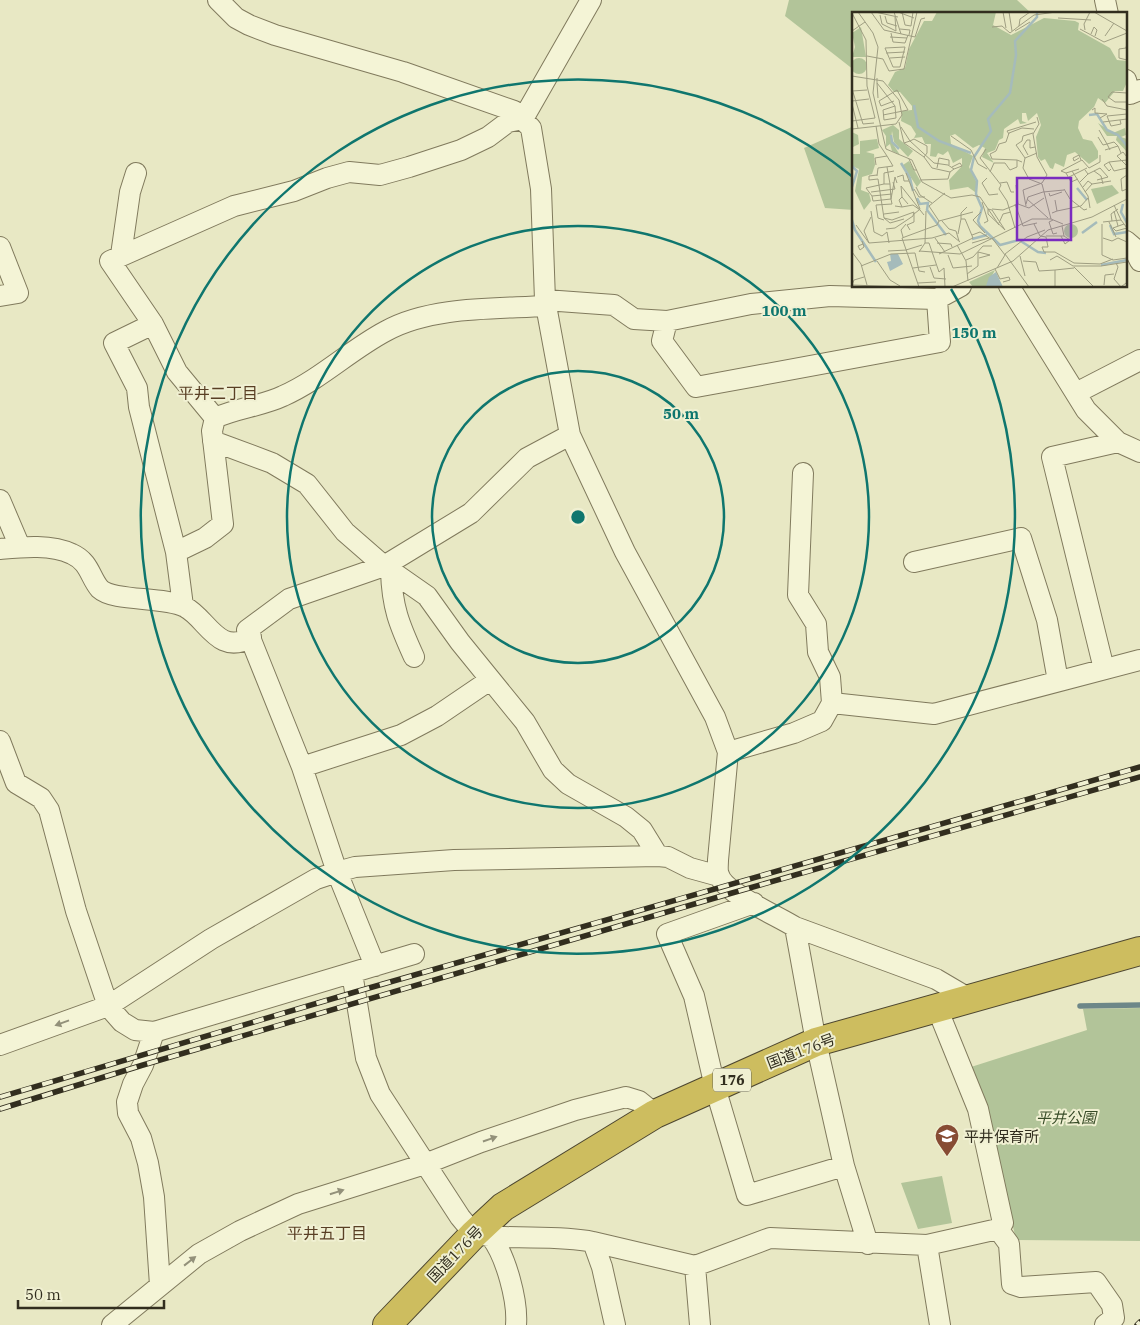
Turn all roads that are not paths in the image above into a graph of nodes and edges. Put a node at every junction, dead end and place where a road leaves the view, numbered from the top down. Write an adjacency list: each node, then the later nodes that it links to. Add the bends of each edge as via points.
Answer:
1 (218, 0): 5 (street, via 249,26 403,72 514,112)
2 (591, 0): 5 (street)
3 (1128, 87): 4 (street, via 1130,94)
4 (1140, 90)
5 (523, 119): 9 (street, via 508,122 488,137 460,150 409,167 380,175 349,172 294,191 234,206); 15 (street, via 532,128 541,189)
6 (136, 173): 9 (street)
7 (1128, 243): 10 (street)
8 (0, 247): 13 (street, via 18,293)
9 (121, 255): 17 (street, via 110,260)
10 (1140, 261)
11 (957, 288): 14 (street)
12 (1010, 288): 19 (street)
13 (0, 296)
14 (937, 299): 16 (street, via 830,296 751,304); 16 (street, via 940,342 696,387 662,341)
15 (545, 303): 16 (street, via 614,305 634,319); 20 (street, via 438,313 421,318 387,330 282,397); 21 (street)
16 (667, 321)
17 (153, 324): 20 (street, via 177,372); 29 (street, via 114,343 137,388)
18 (1140, 360): 19 (street)
19 (1076, 393): 23 (street, via 1086,410)
20 (215, 418): 22 (street)
21 (570, 435): 31 (street, via 527,458 472,513); 41 (street, via 625,552 715,717)
22 (213, 441): 29 (street, via 224,524 205,538); 31 (street, via 272,463 307,484 345,532)
23 (1118, 442): 24 (street); 36 (street, via 1052,457)
24 (1140, 452)
25 (803, 473): 39 (street, via 798,596 816,624 818,652 830,677)
26 (0, 500): 27 (street)
27 (20, 547): 28 (street); 32 (street, via 73,554 90,569 100,589 117,596)
28 (0, 549)
29 (176, 552): 32 (street)
30 (914, 562): 38 (street, via 1021,538 1047,620)
31 (387, 568): 33 (street, via 289,599 247,630); 34 (street, via 396,616); 37 (street, via 428,596)
32 (183, 606): 33 (street, via 227,642 242,642)
33 (251, 637): 42 (street)
34 (414, 657)
35 (1140, 660): 36 (street)
36 (1104, 669): 38 (street)
37 (490, 680): 42 (street, via 437,716 401,735); 43 (street, via 525,722 552,770 568,784 626,817 642,830)
38 (1058, 681): 39 (street, via 934,714)
39 (832, 703): 41 (street, via 822,721 794,733)
40 (0, 741): 53 (street, via 16,783 41,798 49,810 76,911)
41 (728, 752): 45 (street)
42 (302, 767): 44 (street)
43 (658, 856): 44 (street, via 454,860 356,867); 45 (street)
44 (337, 872): 50 (street); 53 (street, via 316,879 211,939)
45 (719, 876): 46 (street, via 732,893)
46 (754, 903): 47 (street); 58 (street, via 667,934 694,996)
47 (795, 927): 52 (street, via 936,979); 56 (street)
48 (1140, 951): 52 (highway, 国道176号 / 176)
49 (414, 954): 50 (street)
50 (376, 966): 51 (street)
51 (352, 973): 55 (street); 60 (street, via 366,1058 380,1094)
52 (970, 999): 54 (highway, 国道176号 / 176)
53 (108, 1006): 55 (street, via 122,1022 135,1030); 57 (street, one-way to 57)
54 (937, 1008): 56 (highway, 国道176号 / 176); 62 (street, via 978,1109 1003,1223)
55 (154, 1032): 68 (street, via 127,1102 128,1114 141,1138 148,1163 154,1197)
56 (816, 1042): 58 (highway, 国道176号 / 176); 61 (street)
57 (0, 1045)
58 (715, 1087): 59 (highway, 国道176号 / 176); 61 (street, via 747,1195)
59 (655, 1114): 60 (street, one-way to 59, via 575,1110 626,1097 639,1100); 63 (highway, 国道176号 / 176, via 504,1207)
60 (425, 1164): 63 (street, via 460,1217); 68 (street, one-way to 60, via 199,1254 240,1230 298,1204)
61 (844, 1166): 65 (street)
62 (998, 1229): 66 (street); 75 (street, via 1009,1244 1012,1284 1021,1287 1096,1282 1112,1305 1114,1318)
63 (483, 1235): 64 (street); 70 (highway, 国道176号 / 176); 71 (street, via 506,1270 517,1314)
64 (592, 1242): 67 (street); 72 (street, via 602,1267)
65 (868, 1244): 66 (street); 67 (street, via 770,1238)
66 (927, 1245): 74 (street)
67 (695, 1266): 73 (street)
68 (160, 1286): 69 (street)
69 (112, 1325)
70 (386, 1325)
71 (516, 1325)
72 (615, 1325)
73 (700, 1325)
74 (940, 1325)
75 (1105, 1325)

